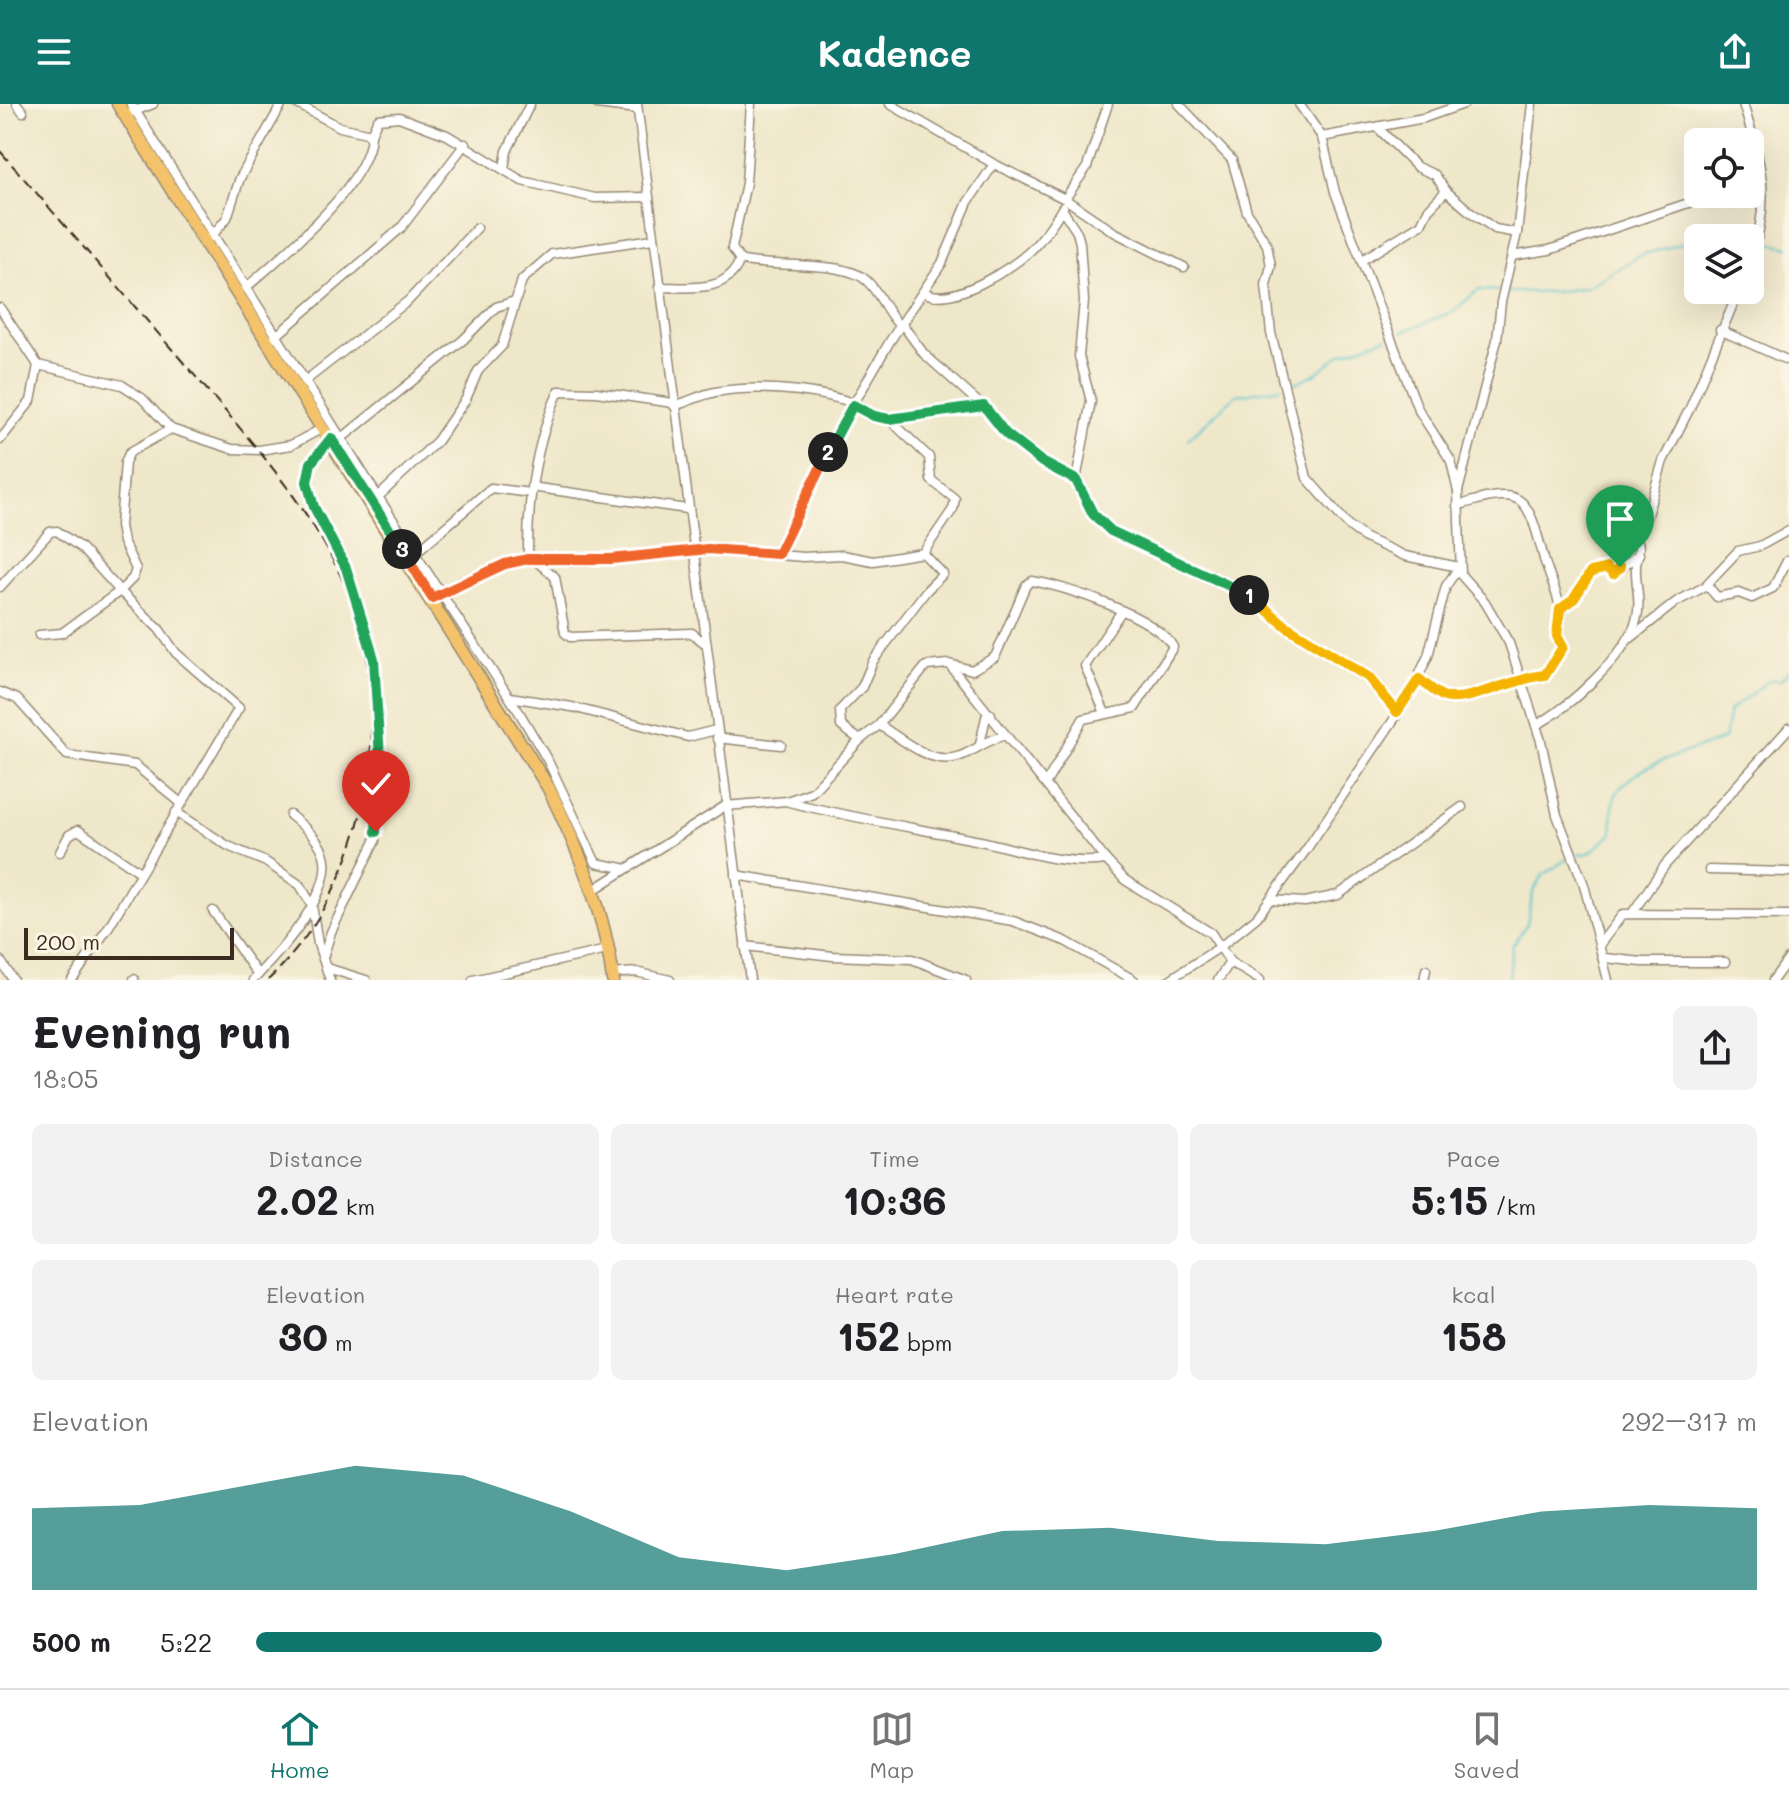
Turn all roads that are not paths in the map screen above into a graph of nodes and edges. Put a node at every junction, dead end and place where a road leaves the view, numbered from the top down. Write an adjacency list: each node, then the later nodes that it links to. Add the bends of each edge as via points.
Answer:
1 (153, 104): 16 (street)
2 (282, 104): 31 (street, via 247,164 227,218)
3 (297, 104): 19 (street, via 340,127)
4 (530, 104): 23 (street)
5 (597, 104): 14 (street)
6 (751, 104): 34 (street, via 746,183 732,248)
7 (890, 104): 22 (street)
8 (1108, 104): 26 (street, via 1087,167)
9 (1179, 104): 71 (street, via 1232,160 1247,212 1267,245 1271,333 1307,478 1365,538 1405,556)
10 (1464, 104): 15 (street)
11 (1532, 104): 30 (street)
12 (1743, 104): 18 (street)
13 (1302, 105): 20 (street)
14 (637, 107): 25 (street)
15 (1446, 107): 17 (street)
16 (127, 108): 31 (main road)
17 (1378, 128): 20 (street); 24 (street, via 1417,167 1435,175)
18 (1751, 128)
19 (371, 134): 21 (street, via 378,119 399,117); 37 (street, via 369,151 320,220)
20 (1322, 137): 35 (street, via 1335,192)
21 (465, 144): 23 (street); 46 (street, via 401,228)
22 (994, 164): 26 (street); 39 (street, via 968,202 948,254)
23 (504, 168): 25 (street, via 522,181 595,198)
24 (1446, 191): 30 (street, via 1488,225); 35 (street, via 1421,224)
25 (648, 197): 32 (street)
26 (1066, 199): 28 (street); 36 (street, via 1114,232)
27 (1684, 204): 33 (street, via 1549,250)
28 (1062, 209): 39 (street, via 1043,237 1010,267 945,298); 57 (street, via 1080,243 1084,301 1079,356 1091,401)
29 (477, 228): 49 (street, via 408,301)
30 (1517, 233): 33 (street)
31 (209, 239): 37 (street); 46 (main road)
32 (653, 239): 38 (street); 40 (street, via 552,254 522,280)
33 (1512, 256): 59 (street, via 1482,409)
34 (740, 260): 38 (street, via 725,282); 44 (street, via 859,275)
35 (1362, 260): 59 (street, via 1418,409 1451,461)
36 (1184, 267)
37 (248, 286): 46 (street)
38 (659, 287): 50 (street)
39 (924, 292): 44 (street)
40 (515, 301): 55 (street, via 496,307 463,340); 60 (street, via 502,346 478,371 437,441)
41 (1732, 304): 45 (street)
42 (0, 308): 43 (street)
43 (3, 321): 48 (street)
44 (901, 325): 51 (street); 52 (street, via 933,364)
45 (1720, 330): 47 (street); 67 (street, via 1656,479 1636,537)
46 (273, 339): 49 (street); 55 (main road)
47 (1789, 361)
48 (38, 365): 54 (street, via 122,385); 56 (street, via 31,401)
49 (305, 381): 55 (street)
50 (674, 405): 51 (street, via 712,392 750,390); 58 (street, via 561,390 541,439); 62 (street)
51 (853, 405): 53 (street); 68 (street)
52 (984, 406): 53 (street); 57 (street, via 1006,434)
53 (889, 419): 66 (street, via 929,457 931,480 955,499)
54 (171, 429): 55 (street, via 244,451); 74 (street, via 136,448 125,462 120,526 136,569)
55 (332, 435): 60 (street); 75 (main road); 120 (street, via 311,463 308,493 346,568 369,637 380,758 375,841)
56 (0, 440)
57 (1076, 480): 86 (street, via 1093,514 1111,531 1241,589 1286,626 1368,677)
58 (531, 490): 62 (street); 65 (street, via 491,488); 69 (street)
59 (1458, 492): 61 (street)
60 (378, 497): 65 (street)
61 (1457, 506): 71 (street); 76 (street, via 1501,494 1523,502 1532,514)
62 (687, 509): 64 (street)
63 (1789, 530): 72 (street, via 1738,551)
64 (693, 552): 68 (street); 69 (street); 80 (street)
65 (415, 553): 75 (street)
66 (923, 553): 68 (street, via 873,561); 94 (street, via 943,574 840,710 841,726)
67 (1639, 553): 76 (street, via 1613,574 1607,568 1591,572 1573,600); 79 (street, via 1639,601)
68 (778, 554)
69 (531, 559): 75 (street, via 505,564); 80 (street, via 555,577 570,637 692,633)
70 (1787, 561): 72 (street, via 1773,588 1752,598 1739,593 1717,597)
71 (1459, 567): 82 (street, via 1446,586); 83 (street, via 1496,619)
72 (1707, 585): 79 (street)
73 (0, 587): 74 (street, via 50,532 57,531 71,538)
74 (120, 591): 78 (street, via 62,633); 100 (street, via 176,653 239,705)
75 (437, 596): 85 (street); 110 (main road, via 548,787)
76 (1560, 609): 83 (street, via 1557,636 1563,647 1545,675)
77 (1121, 612): 81 (street, via 1079,592 1028,581 995,657 972,670); 87 (street, via 1085,666); 87 (street, via 1156,629 1173,647 1135,708)
78 (39, 635)
79 (1631, 638): 90 (street, via 1558,715)
80 (704, 643): 92 (street)
81 (949, 664): 88 (street); 89 (street, via 926,666)
82 (1419, 679): 83 (street, via 1453,698); 86 (street)
83 (1522, 682): 90 (street)
84 (0, 692): 100 (street, via 17,699 67,755 135,765)
85 (510, 697): 92 (street, via 688,737); 105 (street, via 548,761 596,863)
86 (1397, 712): 111 (street)
87 (1105, 713): 97 (street, via 1077,725 1071,745)
88 (991, 714): 93 (street); 95 (street)
89 (879, 725): 94 (street); 95 (street, via 935,759 952,759)
90 (1536, 725): 116 (street, via 1557,815)
91 (1789, 728): 114 (street, via 1665,865)
92 (716, 734): 96 (street); 99 (street)
93 (1006, 735): 95 (street); 97 (street)
94 (860, 740): 98 (street, via 818,788)
95 (979, 744)
96 (781, 745)
97 (1046, 783): 104 (street)
98 (787, 801): 99 (street); 104 (street, via 1069,862)
99 (725, 806): 105 (street); 109 (street)
100 (179, 807): 107 (street); 112 (street, via 228,846 290,877)
101 (1462, 807): 111 (street, via 1338,895 1305,902)
102 (290, 815): 112 (street, via 324,854)
103 (60, 852): 107 (street, via 78,830)
104 (1106, 860): 118 (street, via 1125,880 1211,933)
105 (624, 868): 110 (street)
106 (1709, 870): 108 (street)
107 (140, 872): 130 (street)
108 (1789, 872)
109 (736, 875): 117 (street); 137 (street, via 1013,921 1065,941)
110 (592, 891): 119 (main road)
111 (1270, 900): 118 (street)
112 (312, 905): 120 (street); 128 (street)
113 (213, 911): 128 (street)
114 (1633, 912): 115 (street); 116 (street, via 1623,914)
115 (1789, 915)
116 (1600, 944): 121 (street)
117 (745, 946): 135 (street); 136 (street, via 912,959)
118 (1220, 947): 124 (street); 138 (street)
119 (607, 950): 127 (main road); 133 (street)
120 (323, 958): 126 (street)
121 (1605, 958): 125 (street); 141 (street)
122 (1789, 958): 142 (street)
123 (0, 960): 129 (street)
124 (1230, 962): 139 (street); 140 (street)
125 (1725, 962)
126 (327, 968): 131 (street); 132 (street)
127 (612, 977): 134 (street, via 636,972)
128 (255, 978)
129 (13, 980)
130 (72, 980)
131 (330, 980)
132 (366, 980)
133 (473, 980)
134 (670, 980)
135 (750, 980)
136 (966, 980)
137 (1134, 980)
138 (1169, 980)
139 (1218, 980)
140 (1261, 980)
141 (1608, 980)
142 (1773, 980)

